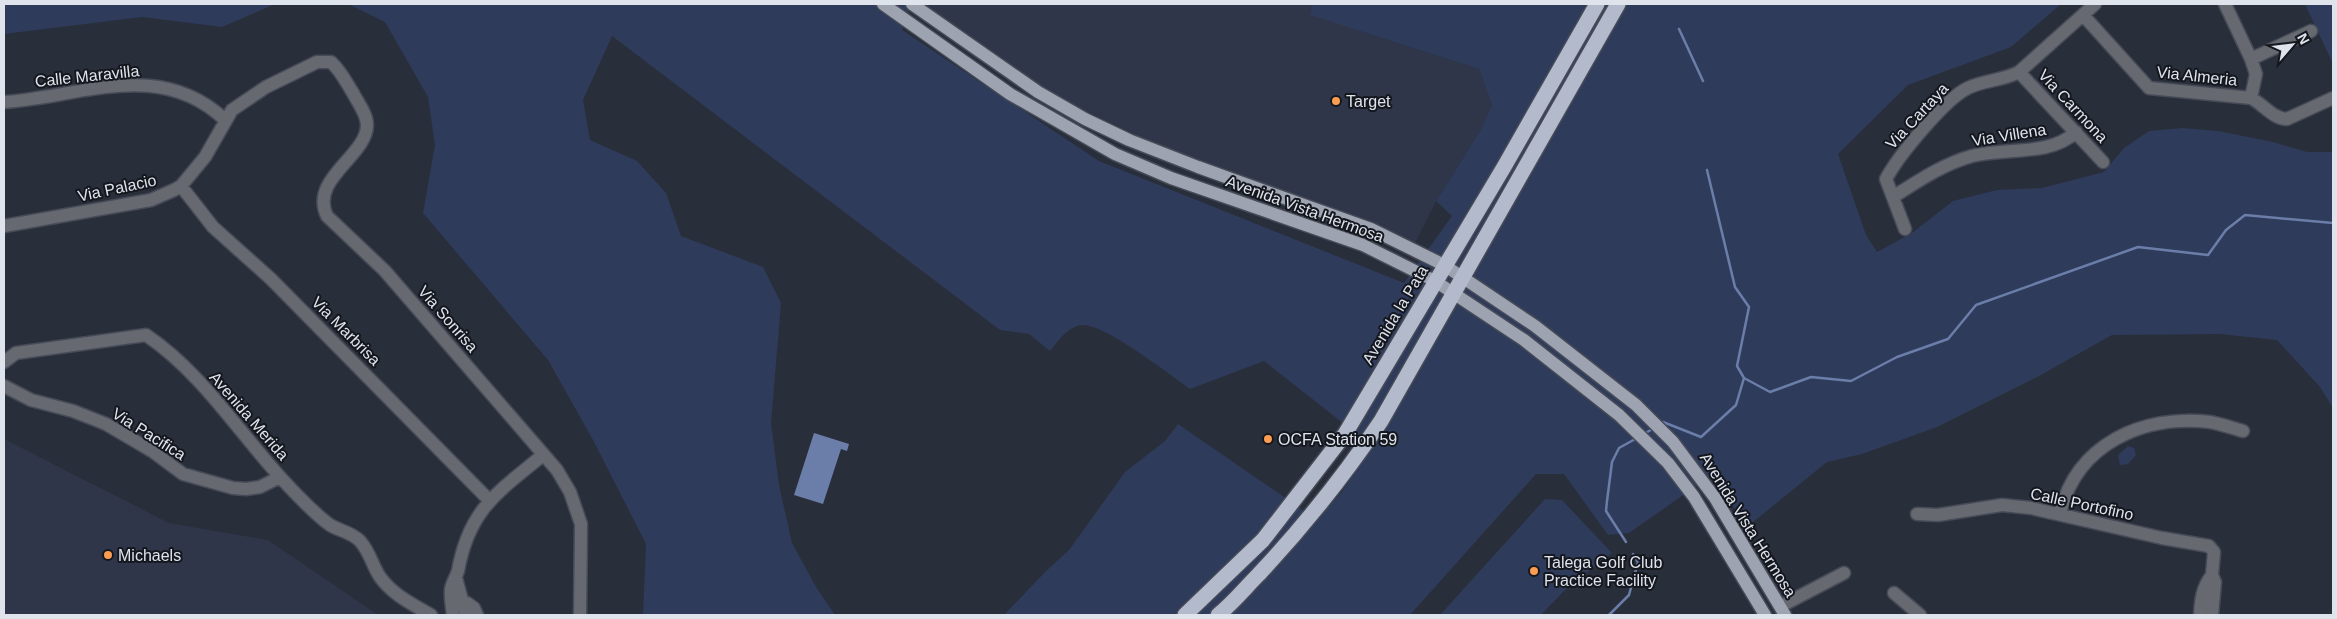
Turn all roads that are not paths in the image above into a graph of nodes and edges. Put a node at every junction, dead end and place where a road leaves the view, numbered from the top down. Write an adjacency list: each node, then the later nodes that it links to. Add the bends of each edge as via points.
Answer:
1 (883, 4): 24 (main road, Avenida Vista Hermosa, via 1010,94 1115,154 1171,178 1363,244)
2 (912, 4): 22 (main road, Avenida Vista Hermosa, via 1038,92 1085,119 1198,167 1370,229)
3 (1597, 4): 22 (highway, Avenida la Pata)
4 (1618, 4): 23 (highway)
5 (2095, 4): 7 (street, Via Cartaya)
6 (2225, 4): 9 (street)
7 (2083, 15): 11 (street, Via Cartaya); 12 (street, Via Almeria, via 2147,87)
8 (2311, 31): 9 (street)
9 (2252, 59): 12 (street, via 2256,74)
10 (331, 62): 15 (street, Via Palacio, via 317,62 266,87 232,110); 29 (street, Via Sonrisa, via 341,71 365,115 367,126 323,196 327,216 385,272)
11 (2019, 72): 16 (street, Via Carmona); 19 (street, Via Cartaya, via 2006,79 1970,87 1956,95 1893,166 1886,179)
12 (2251, 98): 13 (street, via 2280,119 2287,119)
13 (2333, 98)
14 (4, 102): 15 (street, Calle Maravilla, via 133,84 174,88 199,100)
15 (225, 120): 18 (street, Via Palacio, via 206,157)
16 (2076, 132): 17 (street, Via Carmona); 19 (street, Via Villena, via 2068,140 2055,145 1972,156 1929,173)
17 (2103, 162)
18 (181, 186): 20 (street, Via Palacio, via 151,200); 31 (street, Via Marbrisa, via 213,227 271,279)
19 (1893, 197): 21 (street, Via Cartaya)
20 (4, 226)
21 (1905, 229)
22 (1444, 265): 23 (main road, Avenida Vista Hermosa); 24 (highway, Avenida la Pata)
23 (1464, 278): 25 (highway); 38 (main road, Avenida Vista Hermosa, via 1581,360 1668,436 1700,476)
24 (1435, 281): 25 (main road, Avenida Vista Hermosa); 42 (highway, Avenida la Pata, via 1332,452 1263,540)
25 (1456, 294): 43 (highway, via 1396,398 1351,466 1282,550); 44 (main road, Avenida Vista Hermosa, via 1524,340 1655,448 1682,480)
26 (4, 362): 30 (street, Avenida Merida, via 16,353 146,335 162,346 205,388)
27 (4, 386): 30 (street, Via Pacifica, via 31,400 106,424 183,474 246,489 260,487)
28 (2243, 431): 33 (street, via 2210,422 2168,422 2119,435 2102,446 2074,477)
29 (543, 455): 31 (street); 41 (street, Via Sonrisa, via 570,492 581,524)
30 (280, 477): 39 (street, Avenida Merida, via 330,525 352,534 361,542 368,550 378,575 392,591)
31 (490, 500): 37 (street, via 472,525 451,587)
32 (1917, 514): 33 (street, Calle Portofino, via 1938,515 2002,505)
33 (2060, 514): 35 (street, Calle Portofino, via 2209,546 2214,552)
34 (1844, 573): 38 (street)
35 (2212, 575): 46 (street, Calle Portofino, via 2205,584); 47 (street, Calle Portofino, via 2215,582)
36 (1894, 594): 45 (street)
37 (459, 610): 40 (street, via 467,603)
38 (1783, 611)
39 (431, 615)
40 (477, 615)
41 (580, 615)
42 (1185, 615)
43 (1218, 615)
44 (1765, 615)
45 (1920, 615)
46 (2200, 615)
47 (2212, 615)

